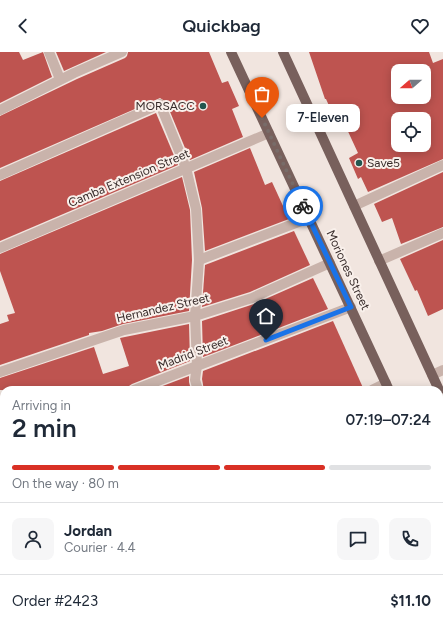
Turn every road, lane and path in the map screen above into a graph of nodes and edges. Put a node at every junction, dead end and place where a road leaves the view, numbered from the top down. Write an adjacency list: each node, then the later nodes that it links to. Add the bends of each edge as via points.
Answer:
1 (49, 52): 5 (street)
2 (122, 52): 5 (street)
3 (231, 52): 7 (main road, Moriones Street)
4 (287, 53): 11 (main road)
5 (60, 79): 6 (street)
6 (0, 110)
7 (269, 133): 9 (street, Camba Extension Street); 12 (main road, Moriones Street)
8 (443, 165): 11 (street)
9 (186, 168): 10 (street, via 160,104); 14 (street, Camba Extension Street); 15 (street, via 196,209)
10 (0, 175)
11 (354, 206): 16 (main road)
12 (309, 218): 15 (street); 17 (main road, Moriones Street)
13 (443, 233): 16 (street)
14 (0, 248)
15 (199, 260): 19 (street)
16 (379, 261): 23 (main road)
17 (330, 263): 18 (main road, Moriones Street); 19 (street, Hernandez Street, via 252,298)
18 (351, 307): 20 (street, Madrid Street); 26 (main road, Moriones Street)
19 (195, 316): 20 (street); 22 (street, Hernandez Street, via 124,330)
20 (197, 365): 24 (street, Madrid Street); 25 (street)
21 (443, 370): 23 (street)
22 (0, 372)
23 (432, 375): 27 (main road)
24 (144, 386)
25 (197, 386)
26 (388, 386)
27 (437, 386)

